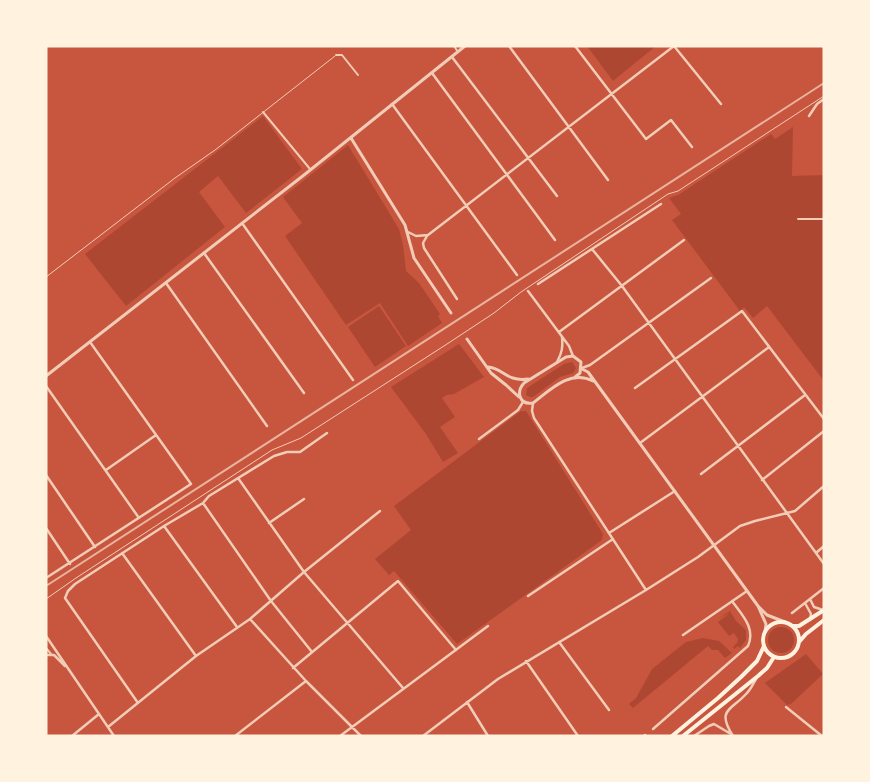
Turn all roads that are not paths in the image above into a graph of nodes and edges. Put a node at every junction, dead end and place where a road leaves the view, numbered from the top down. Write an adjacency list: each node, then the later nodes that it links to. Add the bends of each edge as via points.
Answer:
1 (454, 46): 6 (street)
2 (465, 46): 6 (street)
3 (509, 46): 17 (street)
4 (575, 46): 11 (street)
5 (674, 46): 11 (street); 14 (street)
6 (458, 52): 8 (street)
7 (336, 55): 10 (street, via 342,55); 15 (lane)
8 (452, 57): 9 (street); 20 (street)
9 (432, 73): 13 (street); 22 (street)
10 (358, 75)
11 (612, 95): 17 (street); 19 (street, via 646,139 672,120)
12 (824, 98): 16 (street); 109 (lane, via 678,191 668,194 447,344 301,438 272,450)
13 (392, 104): 18 (street); 26 (street)
14 (721, 104)
15 (263, 112): 21 (street); 37 (lane)
16 (809, 116)
17 (569, 128): 20 (street); 23 (street)
18 (351, 138): 21 (street); 30 (street)
19 (692, 147)
20 (528, 159): 22 (street); 24 (street)
21 (310, 169): 29 (street)
22 (507, 175): 26 (street); 32 (street)
23 (608, 180)
24 (557, 196)
25 (661, 204): 34 (street)
26 (467, 206): 31 (street); 36 (street)
27 (798, 219): 28 (street)
28 (824, 220)
29 (242, 223): 35 (street); 61 (street)
30 (408, 232): 31 (street, via 416,236); 44 (street, via 414,258)
31 (428, 235): 43 (street, via 424,248)
32 (555, 240)
33 (684, 240): 41 (street)
34 (592, 249): 40 (street); 41 (street)
35 (204, 253): 39 (street); 65 (street)
36 (517, 275)
37 (46, 277)
38 (711, 278): 45 (street)
39 (166, 283): 49 (street); 72 (street)
40 (538, 284)
41 (622, 286): 45 (street); 46 (street)
42 (528, 291): 46 (street)
43 (457, 299)
44 (451, 313)
45 (649, 323): 52 (street); 55 (street)
46 (559, 332): 47 (street)
47 (562, 335): 51 (street); 54 (street, via 562,354)
48 (467, 339): 56 (street)
49 (90, 342): 58 (street); 75 (street)
50 (770, 347): 52 (street, via 742,311); 66 (street); 67 (street)
51 (573, 356): 53 (street); 54 (street)
52 (676, 360): 64 (street); 67 (street)
53 (580, 362): 55 (street); 57 (street)
54 (556, 363): 60 (street)
55 (590, 365): 57 (street)
56 (487, 367): 60 (street, via 493,367 510,378); 68 (street)
57 (582, 369): 59 (street); 62 (street)
58 (46, 376)
59 (574, 378): 62 (street); 70 (street, via 561,382)
60 (531, 379): 68 (street, via 522,386)
61 (353, 380)
62 (596, 383): 77 (street)
63 (46, 386): 79 (street)
64 (635, 388)
65 (304, 393)
66 (805, 395): 71 (street); 78 (street)
67 (703, 396): 77 (street); 78 (street)
68 (519, 397): 69 (street)
69 (523, 402): 70 (street); 76 (street, via 518,410)
70 (533, 403): 94 (street, via 534,418)
71 (824, 419)
72 (267, 426)
73 (824, 431): 83 (street)
74 (327, 433): 82 (street, via 300,452 274,456)
75 (156, 434): 79 (street); 90 (street, via 191,484)
76 (479, 439)
77 (640, 443): 85 (street)
78 (738, 446): 80 (street); 83 (street)
79 (106, 470): 90 (street)
80 (701, 474)
81 (46, 475): 98 (street)
82 (238, 478): 87 (street); 91 (street)
83 (762, 480): 89 (street)
84 (824, 486): 89 (street, via 795,511)
85 (675, 491): 94 (street); 96 (street)
86 (304, 499): 91 (street)
87 (203, 503): 92 (street); 111 (street)
88 (380, 511): 103 (street)
89 (786, 513): 96 (street, via 740,526); 100 (street)
90 (140, 518): 98 (street)
91 (269, 523): 103 (street)
92 (164, 526): 99 (street); 124 (street)
93 (46, 528): 101 (street)
94 (609, 533): 95 (street)
95 (613, 539): 106 (street); 108 (street)
96 (713, 545): 106 (street); 107 (street)
97 (824, 546): 100 (street)
98 (95, 547): 101 (street)
99 (122, 553): 136 (street); 144 (street, via 75,584 65,598)
100 (816, 553): 102 (street)
101 (70, 564): 104 (street)
102 (824, 564)
103 (304, 572): 111 (street); 121 (street)
104 (46, 578)
105 (824, 588): 110 (street)
106 (646, 590): 128 (street)
107 (747, 591): 112 (street); 114 (street)
108 (528, 596)
109 (46, 599)
110 (810, 599): 113 (street); 115 (street, via 814,607)
111 (271, 601): 117 (street); 133 (street)
112 (732, 601): 126 (street); 151 (street, via 750,628 752,635 748,646)
113 (805, 603): 116 (street); 118 (street)
114 (758, 606): 120 (street, via 767,615); 125 (street, via 766,624)
115 (824, 610): 118 (main road)
116 (792, 612)
117 (250, 619): 124 (street); 139 (street)
118 (810, 620): 123 (main road)
119 (824, 620): 129 (main road)
120 (785, 622): 123 (main road); 125 (main road, via 773,624)
121 (347, 623): 132 (street, via 398,581); 133 (street); 143 (street)
122 (488, 626): 132 (street)
123 (793, 626): 129 (main road)
124 (237, 627): 136 (street)
125 (765, 632): 130 (main road)
126 (683, 635)
127 (46, 636): 140 (street)
128 (559, 642): 138 (street); 147 (street)
129 (799, 642): 137 (main road, via 795,652 788,657)
130 (764, 646): 137 (main road); 161 (main road, via 757,661 741,677)
131 (46, 648): 134 (street)
132 (456, 650): 143 (street)
133 (312, 652): 139 (street)
134 (51, 654): 135 (street); 140 (street)
135 (46, 655)
136 (196, 656): 144 (street)
137 (774, 657): 141 (main road)
138 (526, 662): 145 (street); 160 (street)
139 (293, 668): 142 (street)
140 (68, 669): 148 (street)
141 (758, 676): 152 (street, via 747,693 727,711 725,721); 162 (main road)
142 (306, 681): 149 (street); 155 (street)
143 (403, 688): 149 (street)
144 (138, 702): 150 (street)
145 (467, 702): 158 (street); 159 (street)
146 (786, 707): 164 (street)
147 (609, 710)
148 (99, 714): 150 (street); 153 (street)
149 (352, 726): 156 (street); 157 (street)
150 (108, 727): 154 (street)
151 (653, 729)
152 (733, 735): 163 (street, via 714,724)
153 (72, 736)
154 (114, 736)
155 (235, 736)
156 (340, 736)
157 (361, 736)
158 (423, 736)
159 (488, 736)
160 (578, 736)
161 (672, 736)
162 (682, 736)
163 (694, 736)
164 (822, 736)

